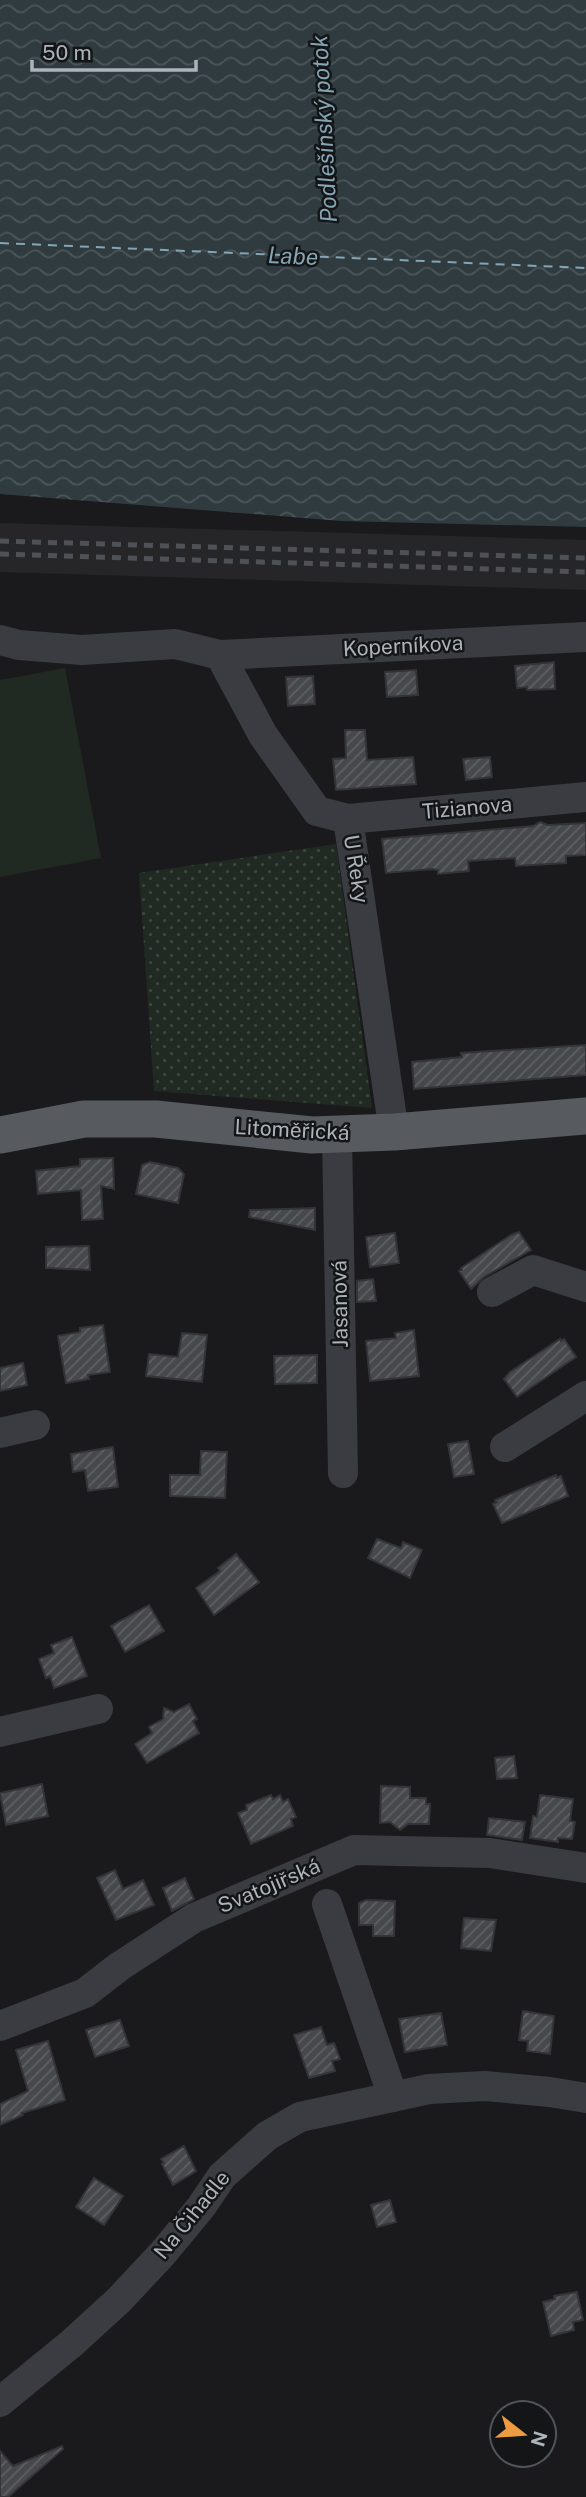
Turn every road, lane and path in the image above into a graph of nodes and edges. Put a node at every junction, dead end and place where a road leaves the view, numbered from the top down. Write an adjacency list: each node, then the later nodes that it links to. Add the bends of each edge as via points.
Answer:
1 (586, 637): 3 (street, Koperníkova)
2 (0, 640): 3 (street, Koperníkova, via 82,650 175,644)
3 (220, 655): 5 (street, U Řeky, via 263,735 317,811)
4 (586, 797): 5 (street, Tizianova)
5 (348, 819): 7 (street, U Řeky)
6 (586, 1116): 7 (main road, Litoměřická)
7 (394, 1132): 8 (main road, Litoměřická)
8 (338, 1134): 9 (main road, Litoměřická, via 156,1119 85,1119); 16 (street, Jasanová)
9 (0, 1136)
10 (586, 1287): 11 (street, via 533,1270)
11 (492, 1292)
12 (585, 1403): 15 (street)
13 (35, 1425): 14 (street)
14 (0, 1433)
15 (505, 1447)
16 (343, 1473)
17 (98, 1709): 18 (street)
18 (0, 1732)
19 (576, 1867): 20 (street, Svatojiřská); 22 (street, Svatojiřská, via 490,1853 354,1850 194,1918 85,1993)
20 (586, 1891)
21 (327, 1904): 23 (street)
22 (0, 2026)
23 (393, 2097): 24 (street, Na Čihadle, via 429,2089 485,2086); 25 (street, Na Čihadle, via 300,2117 267,2136 222,2176 186,2225 119,2300)
24 (586, 2098)
25 (0, 2402)

